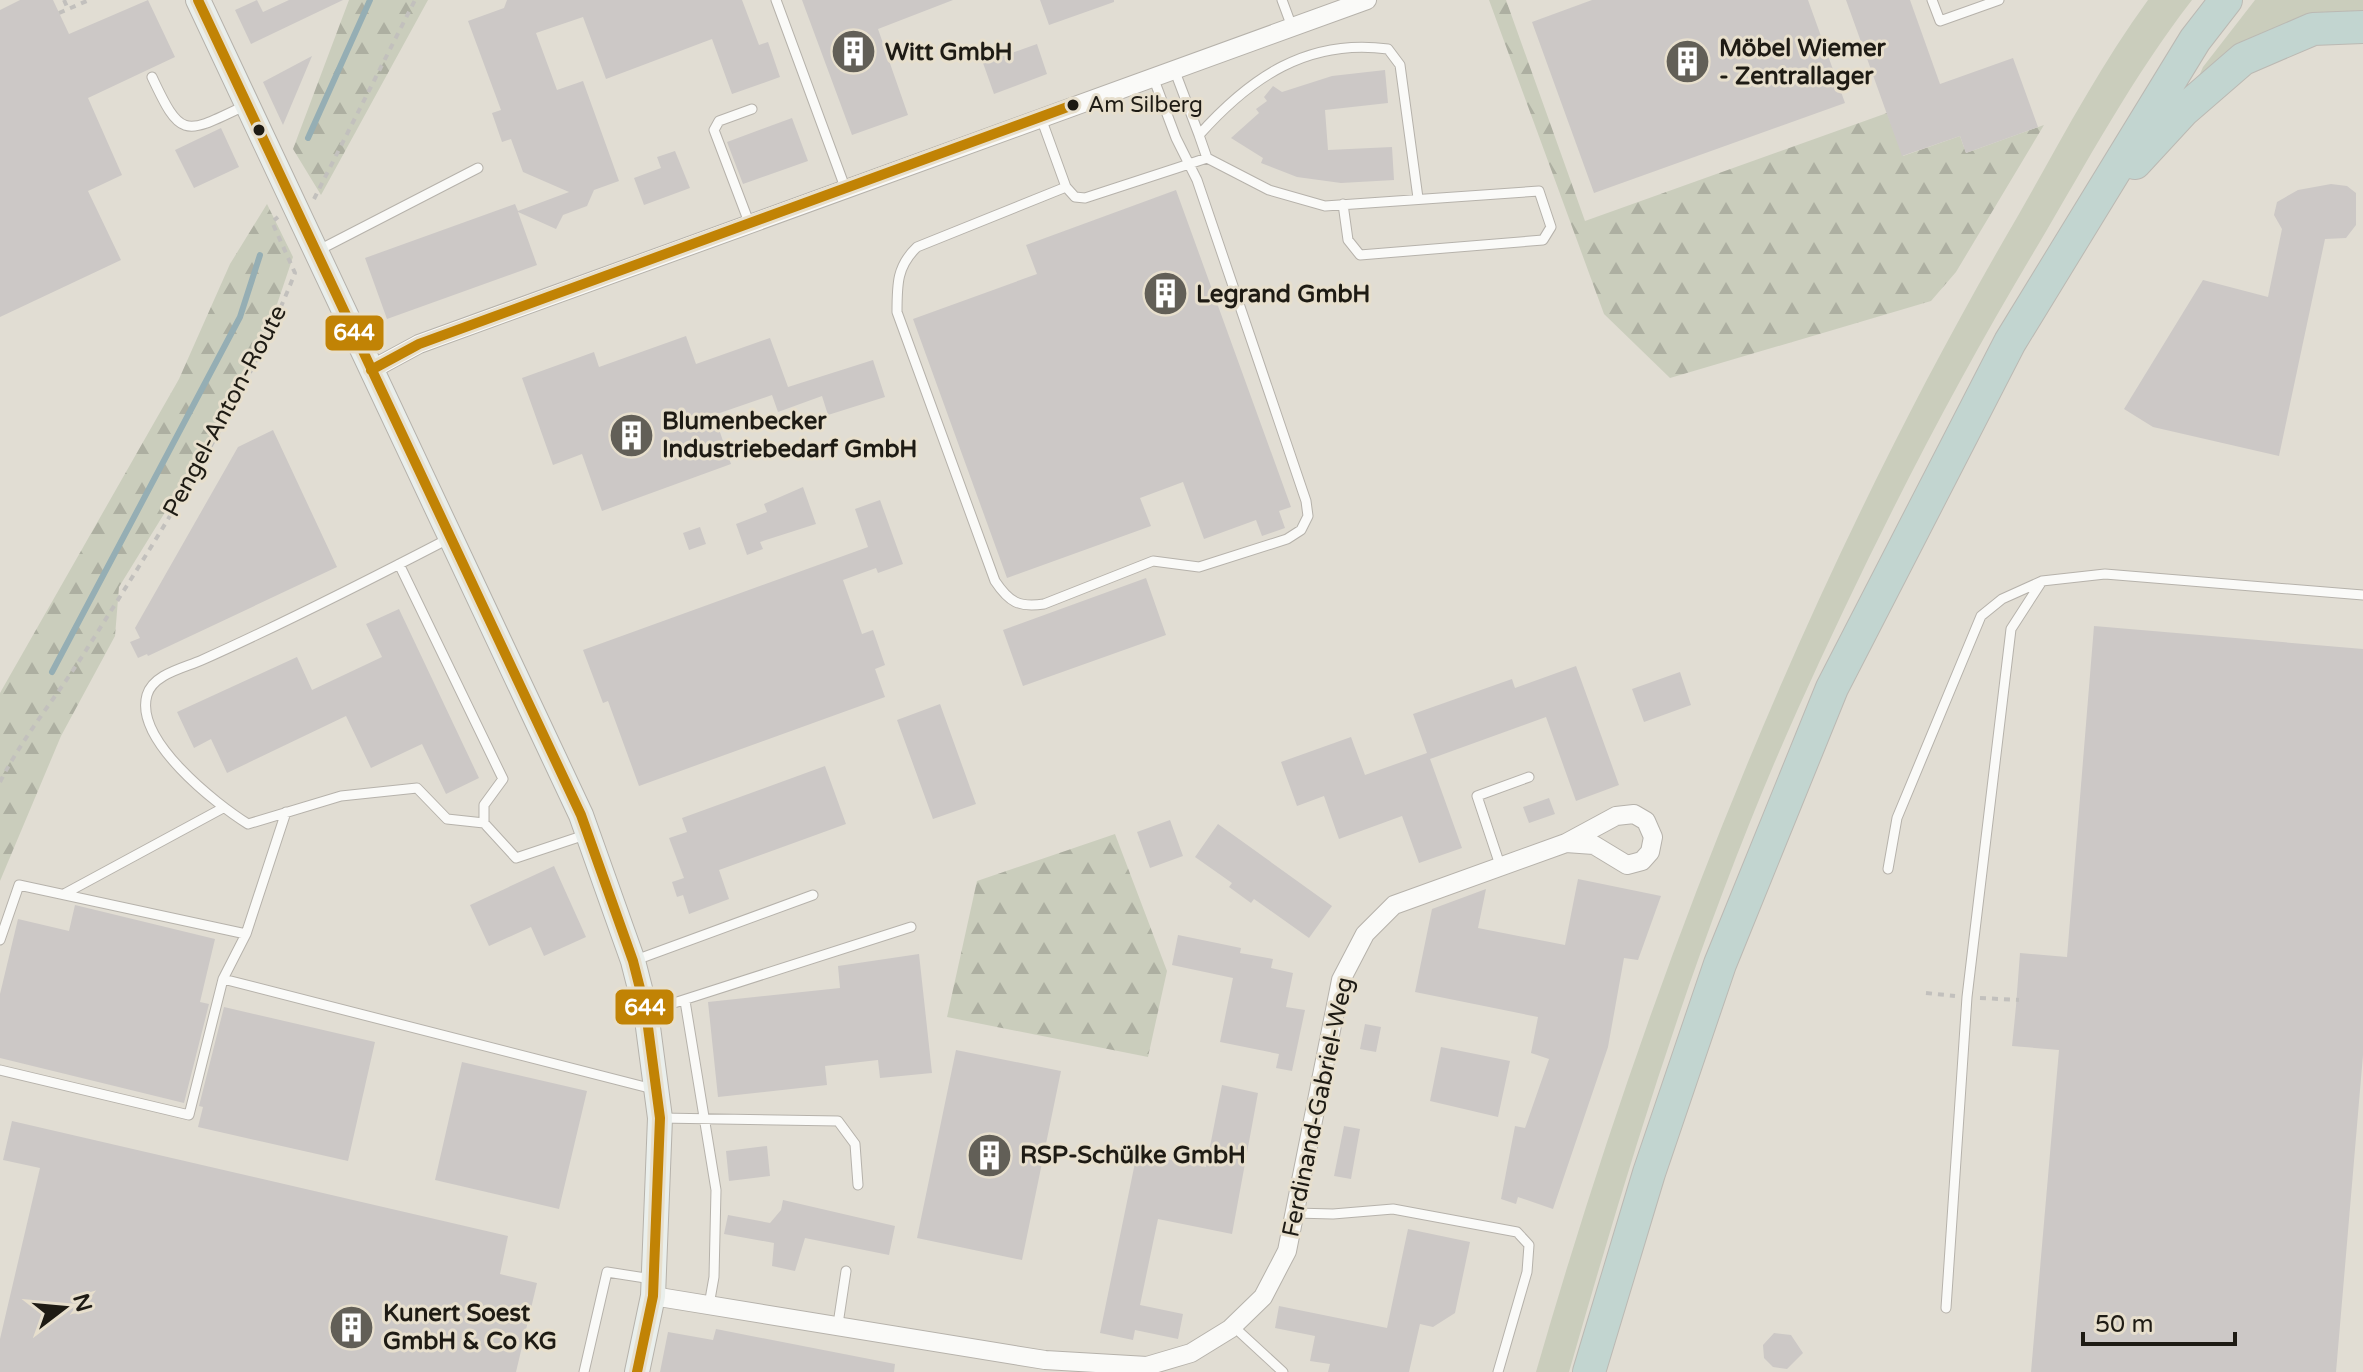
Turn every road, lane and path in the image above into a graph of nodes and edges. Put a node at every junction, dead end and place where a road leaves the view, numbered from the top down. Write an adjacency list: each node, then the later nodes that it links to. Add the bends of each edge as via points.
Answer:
1 (64, 0): 11 (path)
2 (89, 0): 11 (path)
3 (198, 0): 18 (street)
4 (415, 0): 28 (path, Pengel-Anton-Route, via 314,199)
5 (776, 0): 26 (lane)
6 (1282, 0): 13 (lane)
7 (1367, 0): 13 (street)
8 (1932, 0): 9 (lane, via 1940,21)
9 (1999, 0)
10 (2226, 0): 30 (highway, via 2195,40)
11 (68, 9): 12 (path)
12 (59, 13)
13 (1292, 27): 15 (street)
14 (2363, 27): 30 (highway, via 2313,29 2243,59 2183,111)
15 (1174, 69): 17 (street); 21 (lane)
16 (152, 77): 18 (lane, via 171,119 183,127 206,126)
17 (1153, 77): 20 (street); 23 (lane)
18 (247, 104): 28 (street)
19 (752, 109): 31 (lane, via 719,121 714,130)
20 (1041, 118): 25 (lane); 26 (street)
21 (1199, 135): 22 (lane); 27 (lane, via 1257,78 1309,55 1367,46 1388,49 1400,65)
22 (1207, 158): 23 (lane); 29 (lane, via 1269,190 1325,206)
23 (1187, 164): 25 (lane, via 1085,198 1075,197); 25 (lane, via 1225,260 1308,516 1301,530 1287,539 1199,567 1153,561 1025,607 1007,600 995,581 897,312 897,286 902,262 917,247)
24 (478, 168): 32 (lane)
25 (1066, 187)
26 (846, 190): 31 (street)
27 (1418, 198): 29 (lane); 29 (lane, via 1539,191 1551,227 1543,240 1360,255 1348,240)
28 (294, 204): 32 (street); 39 (path, Pengel-Anton-Route, via 272,222 295,273 269,339 199,468 55,699 24,735)
29 (1343, 204)
30 (2086, 215): 73 (highway, via 2003,355 1832,688 1720,964)
31 (750, 225): 33 (street, via 419,344)
32 (314, 252): 33 (street)
33 (371, 370): 34 (street)
34 (450, 538): 35 (lane); 43 (street)
35 (399, 564): 40 (lane, via 253,638 157,679 147,696 149,719 194,786); 42 (lane, via 503,779 484,805)
36 (2042, 581): 37 (lane, via 2105,574); 46 (lane, via 2002,599 1981,616 1897,818); 65 (lane, via 2011,629 1967,997)
37 (2363, 595)
38 (1529, 777): 45 (lane, via 1477,796)
39 (0, 782)
40 (223, 808): 41 (lane, via 248,824); 47 (lane)
41 (286, 812): 42 (lane, via 341,796 417,788 447,819); 50 (lane)
42 (484, 823): 43 (lane, via 516,858)
43 (588, 834): 52 (street)
44 (1566, 843): 45 (street, Ferdinand-Gabriel-Weg)
45 (1500, 865): 61 (street, Ferdinand-Gabriel-Weg, via 1394,905 1365,934 1341,980)
46 (1888, 869)
47 (63, 894): 50 (lane); 51 (lane, via 19,885)
48 (813, 895): 52 (lane)
49 (911, 927): 54 (lane)
50 (246, 934): 53 (lane)
51 (0, 940)
52 (633, 961): 55 (street)
53 (223, 979): 56 (lane, via 189,1115); 57 (lane)
54 (685, 1001): 55 (lane); 58 (lane)
55 (646, 1012): 57 (street)
56 (0, 1070)
57 (656, 1090): 59 (street)
58 (702, 1117): 59 (lane); 60 (lane, via 838,1121 855,1144); 64 (lane, via 716,1190)
59 (660, 1118): 63 (street)
60 (858, 1185)
61 (1295, 1213): 67 (street, Ferdinand-Gabriel-Weg, via 1287,1251 1263,1297); 72 (lane, via 1393,1209 1517,1232 1529,1245 1527,1272)
62 (846, 1271): 66 (lane)
63 (653, 1288): 64 (street, Ferdinand-Gabriel-Weg); 69 (lane, via 607,1272); 70 (street)
64 (709, 1305): 66 (street, Ferdinand-Gabriel-Weg)
65 (1946, 1308)
66 (838, 1324): 68 (street, Ferdinand-Gabriel-Weg, via 1045,1360)
67 (1233, 1326): 68 (street, Ferdinand-Gabriel-Weg, via 1191,1353); 71 (lane)
68 (1147, 1369)
69 (584, 1372)
70 (637, 1372)
71 (1283, 1372)
72 (1498, 1372)
73 (1589, 1372)

